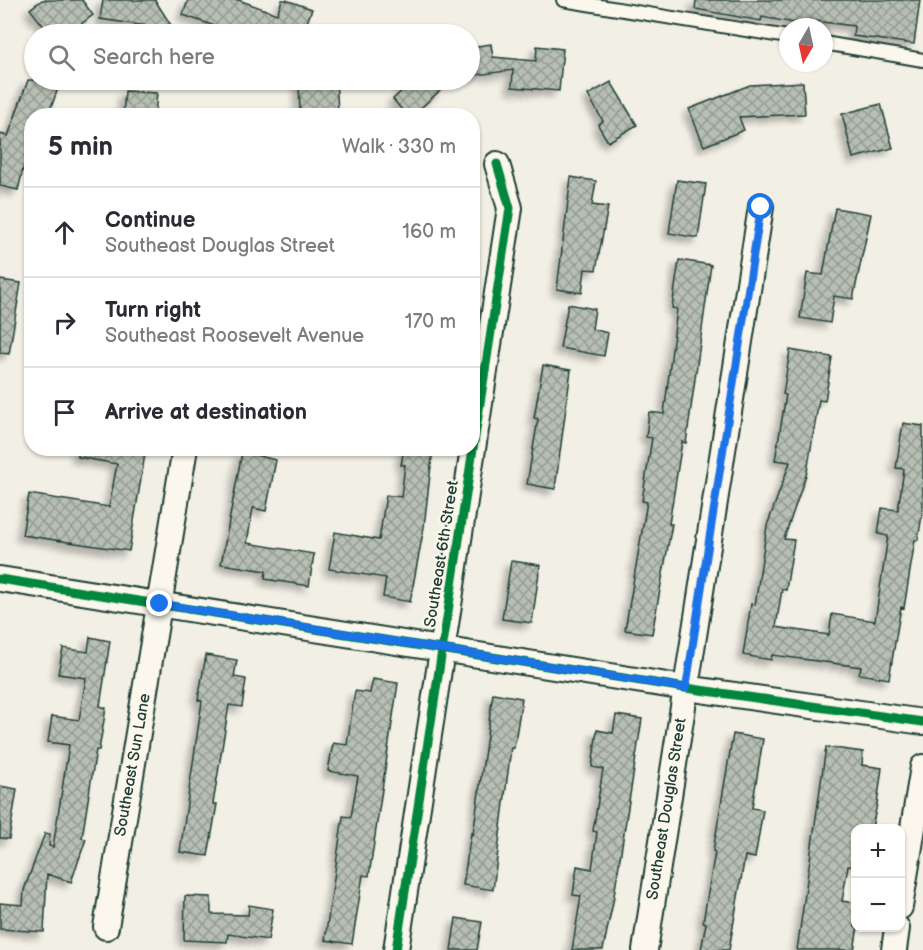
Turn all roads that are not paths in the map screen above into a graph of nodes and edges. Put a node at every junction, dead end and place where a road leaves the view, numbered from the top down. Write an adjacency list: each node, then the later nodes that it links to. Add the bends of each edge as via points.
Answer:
1 (563, 0): 2 (lane)
2 (779, 36)
3 (833, 45): 4 (lane)
4 (923, 60)
5 (497, 164): 7 (street, Southeast 6th Street, via 510,208)
6 (761, 207): 13 (street, Southeast Douglas Street)
7 (480, 406)
8 (184, 456): 11 (street, Southeast Sun Lane)
9 (472, 456): 12 (street, Southeast 6th Street)
10 (0, 579): 11 (street)
11 (160, 604): 12 (street); 18 (street, Southeast Sun Lane)
12 (443, 650): 13 (street); 20 (street, Southeast 6th Street)
13 (686, 688): 14 (street); 21 (street, Southeast Douglas Street)
14 (923, 722)
15 (923, 767): 16 (street)
16 (916, 855): 17 (street)
17 (905, 891)
18 (106, 927)
19 (896, 932): 22 (street)
20 (396, 950)
21 (645, 950)
22 (894, 950)

